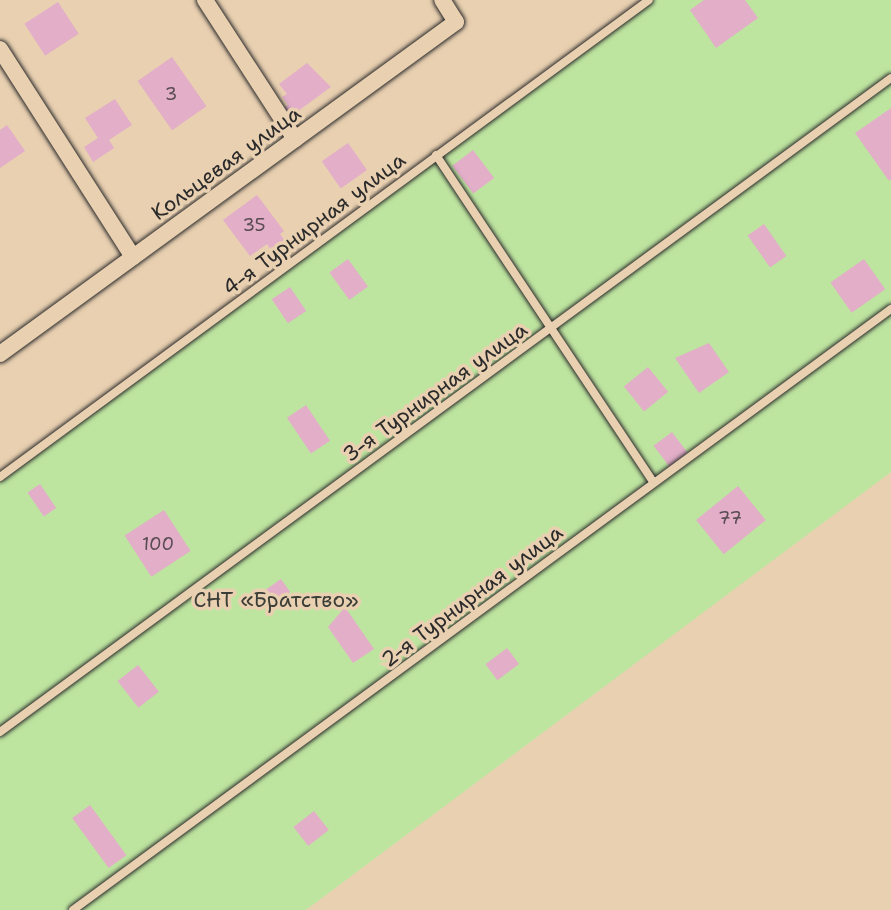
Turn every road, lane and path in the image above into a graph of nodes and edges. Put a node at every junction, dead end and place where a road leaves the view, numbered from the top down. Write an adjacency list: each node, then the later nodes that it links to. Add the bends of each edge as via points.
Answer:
1 (205, 0): 6 (street)
2 (442, 0): 6 (street, Кольцевая улица, via 456,22)
3 (649, 0): 7 (lane, 4-я Турнирная улица)
4 (0, 49): 8 (street)
5 (891, 78): 10 (lane, 3-я Турнирная улица)
6 (295, 139): 8 (street, Кольцевая улица)
7 (436, 155): 10 (lane); 12 (lane, 4-я Турнирная улица)
8 (133, 257): 11 (street, Кольцевая улица)
9 (891, 309): 13 (lane, 2-я Турнирная улица)
10 (550, 330): 13 (lane); 14 (lane, 3-я Турнирная улица)
11 (0, 354)
12 (0, 477)
13 (653, 482): 15 (lane, 2-я Турнирная улица)
14 (0, 733)
15 (73, 910)

